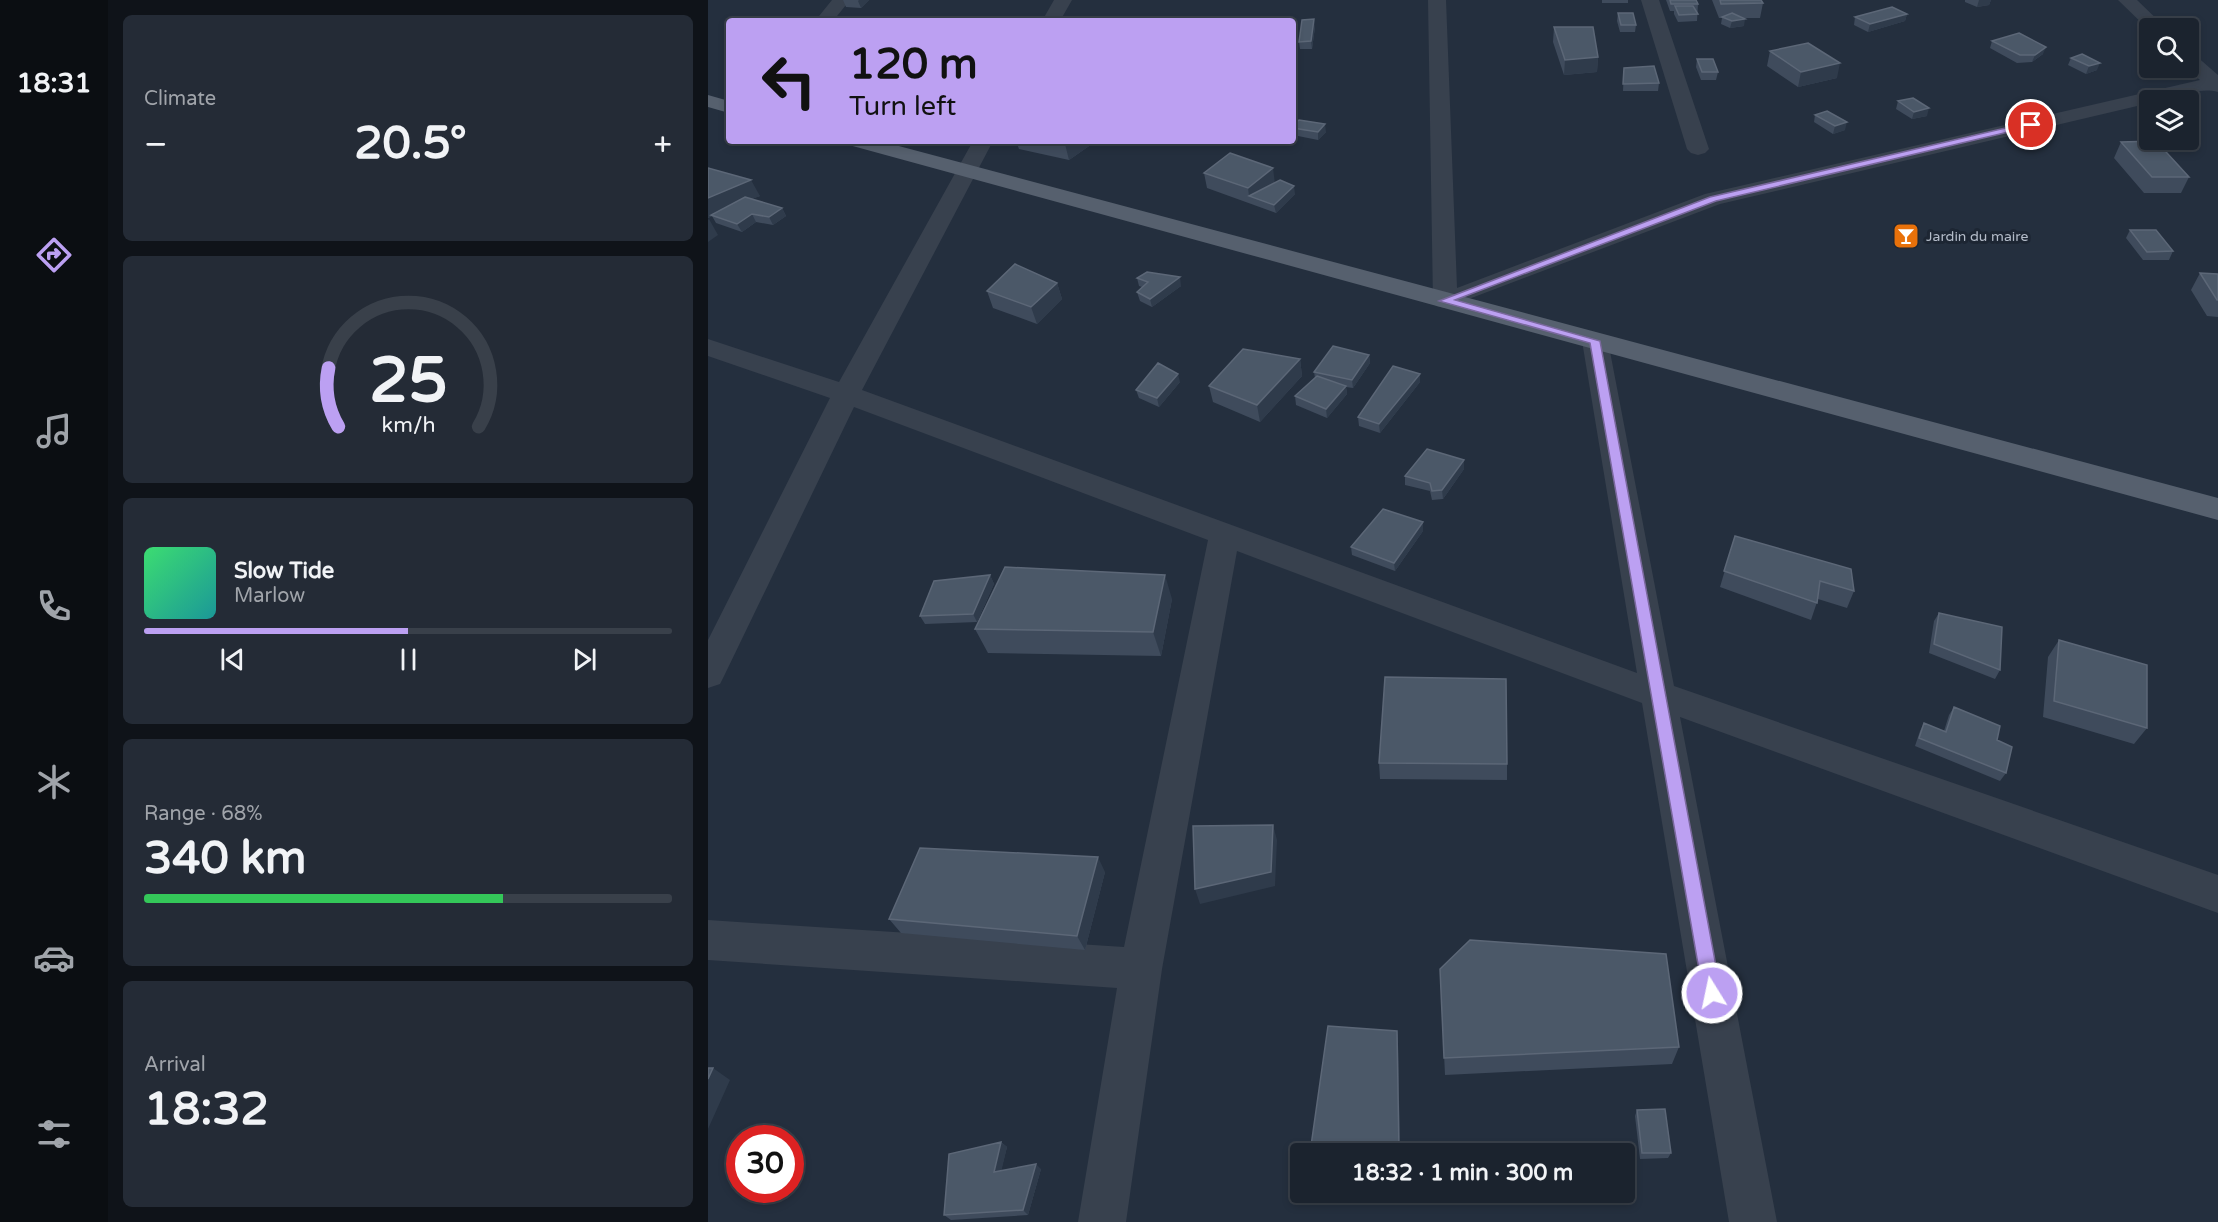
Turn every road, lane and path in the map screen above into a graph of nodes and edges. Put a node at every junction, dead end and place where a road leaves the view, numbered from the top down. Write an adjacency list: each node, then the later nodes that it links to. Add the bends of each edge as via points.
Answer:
1 (841, 0): 6 (street)
2 (1063, 0): 7 (street)
3 (1437, 0): 17 (street)
4 (1650, 0): 15 (street)
5 (2127, 0): 8 (street)
6 (826, 18)
7 (1053, 18)
8 (2146, 18)
9 (2199, 68): 10 (street)
10 (2216, 83): 17 (street, via 1713,199)
11 (708, 101): 12 (main road)
12 (726, 106)
13 (867, 144): 16 (main road)
14 (981, 144): 16 (street)
15 (1698, 149)
16 (966, 171): 17 (main road); 20 (street)
17 (1444, 301): 18 (main road)
18 (1595, 341): 21 (main road); 24 (street)
19 (708, 347): 20 (street)
20 (846, 394): 22 (street); 23 (street)
21 (2218, 508)
22 (1225, 534): 24 (street); 27 (street)
23 (708, 674)
24 (1659, 695): 25 (street); 29 (street)
25 (2218, 894)
26 (708, 940): 27 (street)
27 (1141, 969): 28 (street)
28 (1102, 1222)
29 (1753, 1222)

